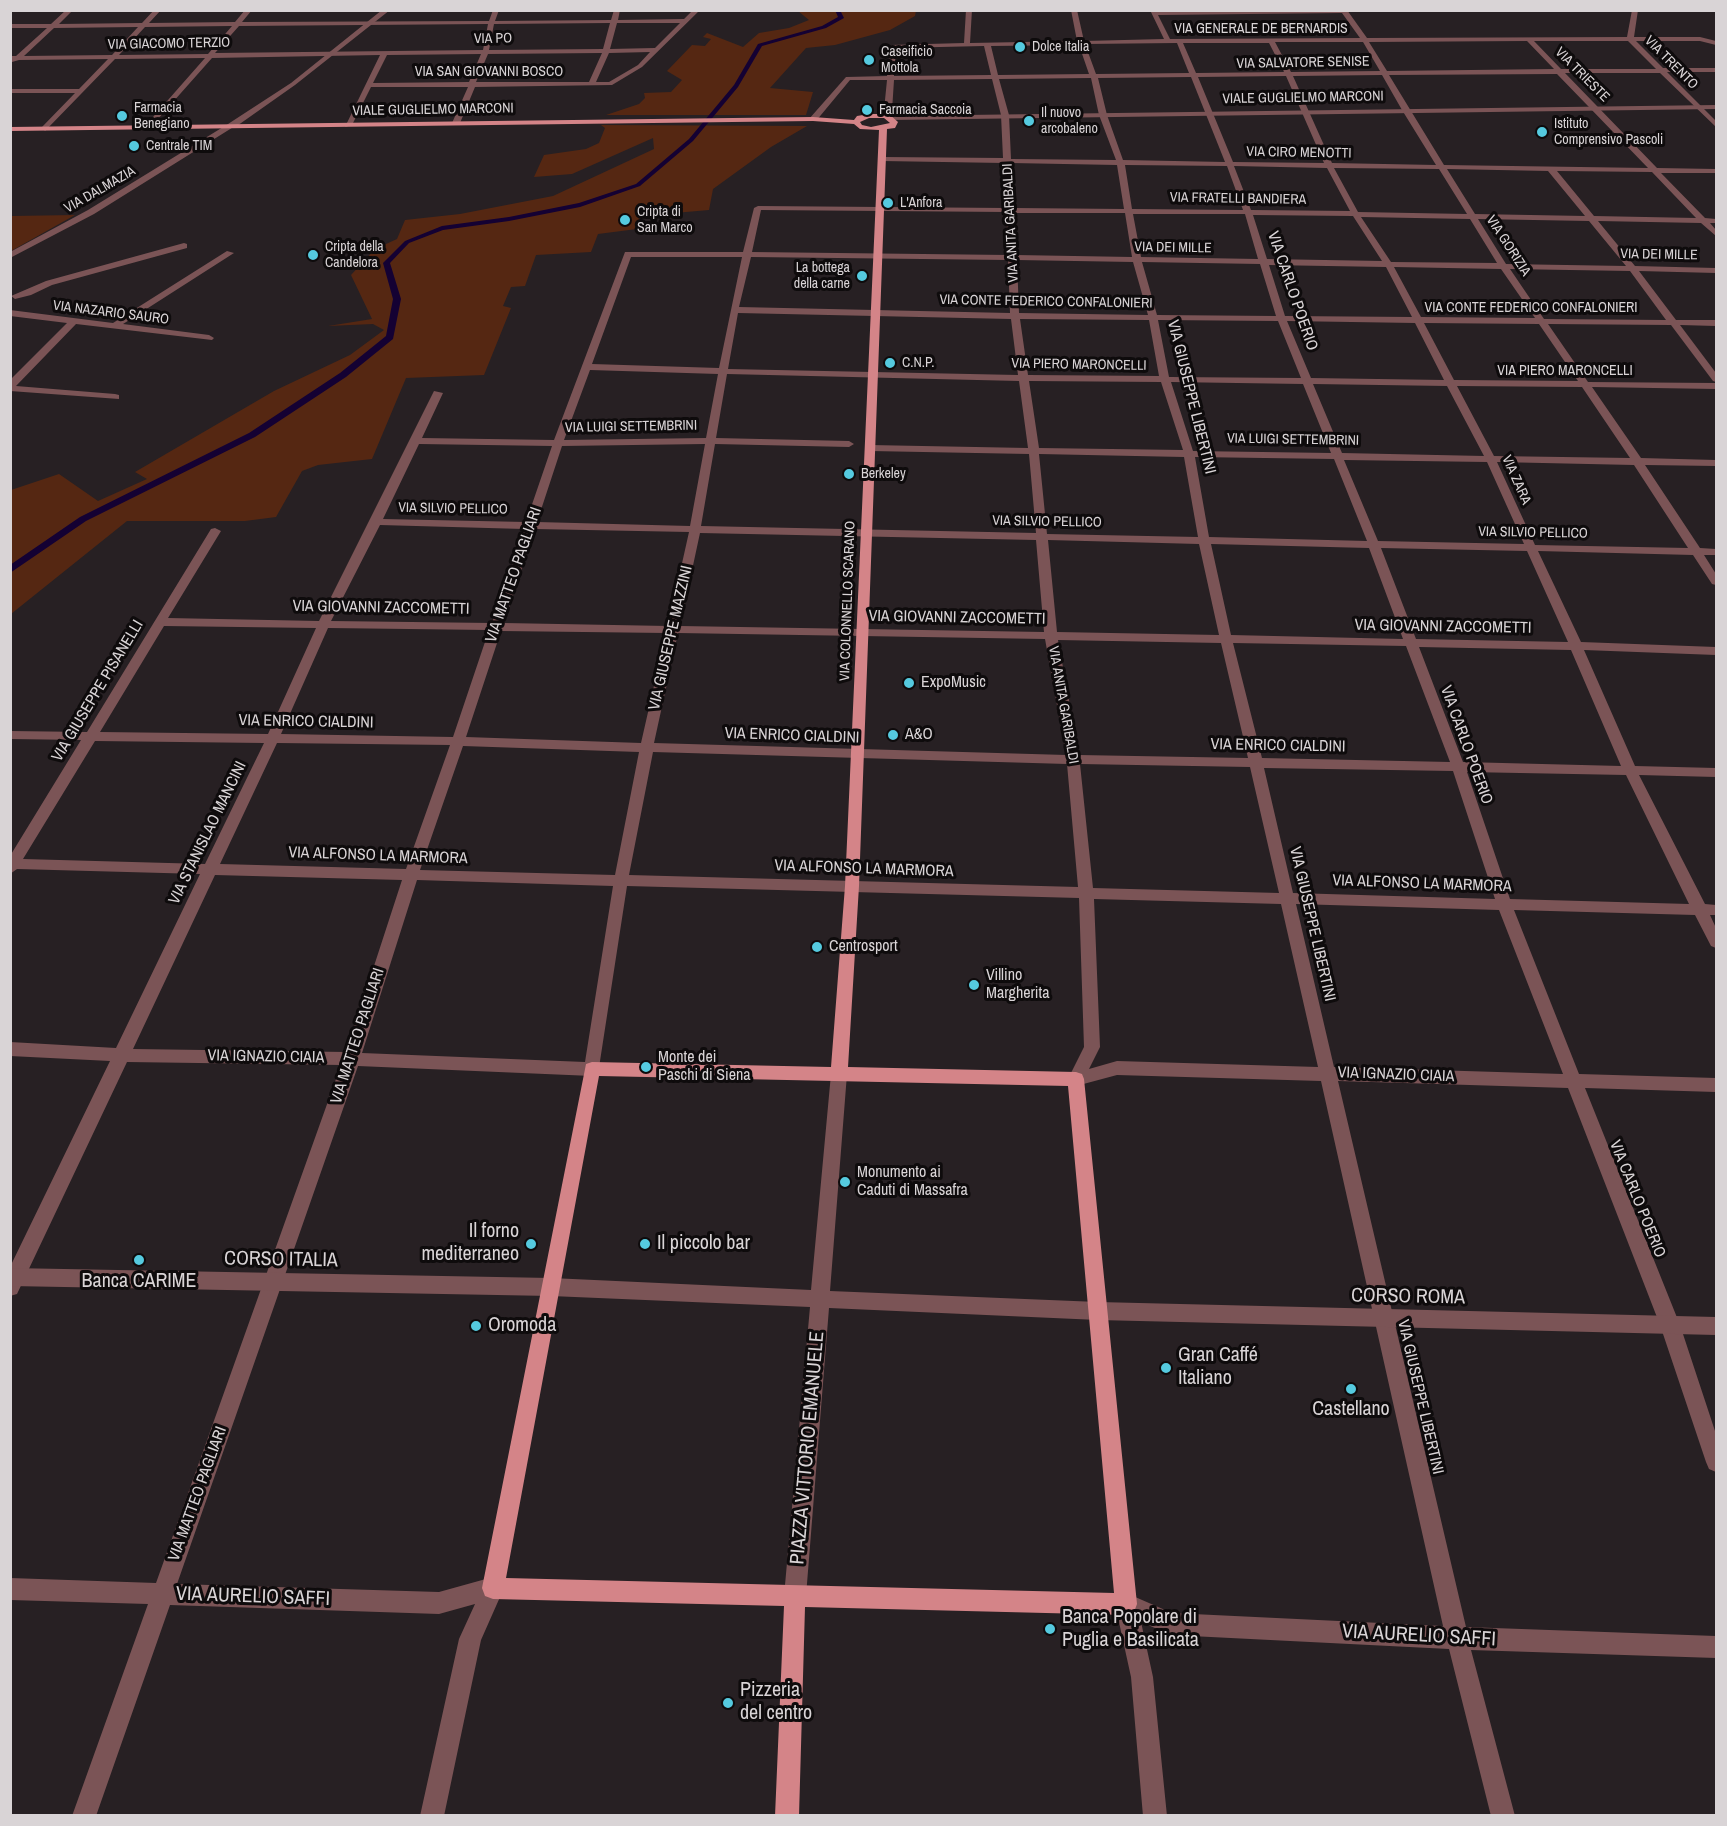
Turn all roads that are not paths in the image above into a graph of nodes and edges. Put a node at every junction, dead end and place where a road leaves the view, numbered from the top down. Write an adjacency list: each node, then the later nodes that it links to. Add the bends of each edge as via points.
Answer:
1 (70, 10): 20 (street)
2 (158, 10): 18 (street)
3 (249, 10): 17 (street)
4 (387, 10): 15 (street, VIA DALMAZIA)
5 (496, 10): 16 (street)
6 (617, 10): 13 (street)
7 (697, 10): 14 (street)
8 (969, 10): 29 (street)
9 (1074, 10): 26 (street, VIA GIUSEPPE LIBERTINI)
10 (1635, 10): 22 (street, VIA TRENTO)
11 (1343, 11): 12 (street); 23 (street, VIA GORIZIA)
12 (1154, 12): 24 (street, VIA CARLO POERIO)
13 (614, 21): 14 (street); 16 (street); 32 (street)
14 (687, 21): 30 (street)
15 (368, 23): 16 (street); 17 (street); 34 (street, VIA DALMAZIA)
16 (491, 23): 31 (street)
17 (238, 24): 18 (street); 35 (street)
18 (143, 25): 20 (street); 36 (street)
19 (10, 26): 20 (street)
20 (53, 26): 37 (street)
21 (1528, 39): 22 (street, VIA GENERALE DE BERNARDIS); 23 (street, VIA GENERALE DE BERNARDIS); 41 (street, VIA TRIESTE)
22 (1630, 39): 27 (street, VIA GENERALE DE BERNARDIS, via 1700,39); 39 (street, VIA TRENTO)
23 (1365, 40): 25 (street, VIA GENERALE DE BERNARDIS); 42 (street, VIA GORIZIA)
24 (1173, 41): 25 (street, VIA GENERALE DE BERNARDIS); 26 (street, VIA GENERALE DE BERNARDIS); 44 (street, VIA CARLO POERIO)
25 (1271, 41): 43 (street, VIA ZARA)
26 (1081, 42): 28 (street, VIA GENERALE DE BERNARDIS); 45 (street, VIA GIUSEPPE LIBERTINI)
27 (1716, 43)
28 (987, 44): 29 (street, VIA GENERALE DE BERNARDIS); 46 (street, VIA ANITA GARIBALDI)
29 (967, 45): 47 (street, VIA GENERALE DE BERNARDIS, via 893,46)
30 (657, 50): 32 (street, VIA PO); 49 (street, VIA SAN GIOVANNI BOSCO, via 610,84)
31 (486, 51): 32 (street, VIA PO); 33 (street, VIA PO); 48 (street)
32 (606, 51): 49 (street)
33 (384, 53): 34 (street, VIA PO); 50 (street)
34 (328, 54): 35 (street, VIA GIACOMO TERZIO); 67 (street, VIA DALMAZIA, via 293,84)
35 (209, 56): 36 (street, VIA GIACOMO TERZIO); 68 (street)
36 (113, 57): 37 (street, VIA GIACOMO TERZIO); 52 (street)
37 (14, 58): 38 (street)
38 (10, 64)
39 (1661, 70): 40 (street, VIA SALVATORE SENISE); 41 (street, VIA SALVATORE SENISE); 53 (street, VIA TRENTO)
40 (1716, 70)
41 (1558, 72): 42 (street, VIA SALVATORE SENISE); 56 (street, VIA TRIESTE)
42 (1384, 74): 43 (street, VIA SALVATORE SENISE); 55 (street, VIA GORIZIA)
43 (1289, 75): 44 (street, VIA SALVATORE SENISE); 57 (street, VIA ZARA)
44 (1194, 76): 45 (street, VIA SALVATORE SENISE); 58 (street, VIA CARLO POERIO)
45 (1094, 77): 46 (street, VIA SALVATORE SENISE); 60 (street, VIA GIUSEPPE LIBERTINI)
46 (995, 78): 47 (street, VIA SALVATORE SENISE); 59 (street, VIA ANITA GARIBALDI)
47 (890, 79): 61 (street, VIA SALVATORE SENISE, via 848,78); 62 (street)
48 (471, 83): 49 (street, VIA SAN GIOVANNI BOSCO); 50 (street, VIA SAN GIOVANNI BOSCO); 63 (street)
49 (592, 84)
50 (368, 85): 65 (street)
51 (10, 91): 52 (street)
52 (81, 91): 70 (street)
53 (1699, 107): 54 (street, VIALE GUGLIELMO MARCONI); 56 (street, VIALE GUGLIELMO MARCONI); 66 (street, VIA TRENTO)
54 (1716, 107)
55 (1406, 110): 56 (street, VIALE GUGLIELMO MARCONI); 57 (street, VIALE GUGLIELMO MARCONI); 76 (street, VIA GORIZIA)
56 (1598, 110): 78 (street, VIA TRIESTE)
57 (1306, 112): 58 (street, VIALE GUGLIELMO MARCONI); 75 (street, VIA ZARA)
58 (1210, 113): 60 (street, VIALE GUGLIELMO MARCONI); 74 (street, VIA CARLO POERIO)
59 (1005, 115): 60 (street, VIALE GUGLIELMO MARCONI); 62 (street, VIALE GUGLIELMO MARCONI); 72 (street, VIA ANITA GARIBALDI)
60 (1103, 115): 73 (street, VIA GIUSEPPE LIBERTINI)
61 (813, 119): 63 (main road, VIALE GUGLIELMO MARCONI); 64 (main road, VIALE GUGLIELMO MARCONI)
62 (884, 121): 64 (main road, VIALE GUGLIELMO MARCONI, via 861,127); 64 (main road, VIALE GUGLIELMO MARCONI, via 869,116); 71 (main road, VIA COLONNELLO SCARANO)
63 (456, 123): 65 (main road, VIALE GUGLIELMO MARCONI)
64 (856, 123)
65 (348, 125): 67 (main road, VIALE GUGLIELMO MARCONI)
66 (1716, 125)
67 (231, 126): 68 (main road, VIALE GUGLIELMO MARCONI); 96 (street, VIA DALMAZIA, via 92,212)
68 (148, 127): 70 (main road, VIALE GUGLIELMO MARCONI)
69 (10, 129): 70 (main road, VIALE GUGLIELMO MARCONI)
70 (45, 129)
71 (882, 159): 72 (street, VIA CIRO MENOTTI); 81 (main road, VIA COLONNELLO SCARANO)
72 (1008, 162): 73 (street, VIA CIRO MENOTTI); 82 (street, VIA ANITA GARIBALDI)
73 (1121, 164): 74 (street, VIA CIRO MENOTTI); 83 (street, VIA GIUSEPPE LIBERTINI)
74 (1230, 165): 75 (street, VIA CIRO MENOTTI); 84 (street, VIA CARLO POERIO)
75 (1330, 167): 76 (street, VIA CIRO MENOTTI); 85 (street, VIA ZARA)
76 (1443, 168): 77 (street, VIA CIRO MENOTTI); 86 (street, VIA GORIZIA)
77 (1550, 168): 78 (street, VIA CIRO MENOTTI); 87 (street)
78 (1656, 170): 79 (street, VIA CIRO MENOTTI); 88 (street, VIA TRIESTE)
79 (1716, 171)
80 (758, 208): 81 (street, VIA FRATELLI BANDIERA); 94 (street, VIA GIUSEPPE MAZZINI)
81 (879, 210): 82 (street, VIA FRATELLI BANDIERA); 95 (main road, VIA COLONNELLO SCARANO)
82 (1010, 211): 83 (street, VIA FRATELLI BANDIERA); 97 (street, VIA ANITA GARIBALDI)
83 (1130, 212): 84 (street, VIA FRATELLI BANDIERA); 98 (street, VIA GIUSEPPE LIBERTINI)
84 (1248, 212): 85 (street, VIA FRATELLI BANDIERA); 99 (street, VIA CARLO POERIO)
85 (1355, 214): 86 (street, VIA FRATELLI BANDIERA); 100 (street, VIA ZARA)
86 (1473, 217): 87 (street, VIA FRATELLI BANDIERA); 101 (street, VIA GORIZIA)
87 (1592, 219): 88 (street, VIA FRATELLI BANDIERA); 102 (street)
88 (1705, 221): 89 (street, VIA FRATELLI BANDIERA); 90 (street, VIA TRIESTE)
89 (1716, 221)
90 (1716, 234)
91 (184, 246): 104 (street)
92 (230, 253): 116 (street)
93 (628, 254): 94 (street, VIA DEI MILLE); 118 (street, VIA MATTEO PAGLIARI)
94 (748, 255): 95 (street, VIA DEI MILLE); 105 (street, VIA GIUSEPPE MAZZINI)
95 (878, 255): 97 (street, VIA DEI MILLE); 107 (main road, VIA COLONNELLO SCARANO)
96 (10, 256)
97 (1013, 258): 98 (street, VIA DEI MILLE); 108 (street, VIA ANITA GARIBALDI)
98 (1137, 261): 99 (street, VIA DEI MILLE); 109 (street, VIA GIUSEPPE LIBERTINI)
99 (1262, 263): 100 (street, VIA DEI MILLE); 110 (street, VIA CARLO POERIO)
100 (1389, 265): 101 (street, VIA DEI MILLE); 111 (street, VIA ZARA)
101 (1504, 267): 102 (street, VIA DEI MILLE); 112 (street, VIA GORIZIA)
102 (1632, 268): 103 (street, VIA DEI MILLE); 114 (street)
103 (1716, 270)
104 (12, 296)
105 (734, 310): 107 (street, VIA CONTE FEDERICO CONFALONIERI); 119 (street, VIA GIUSEPPE MAZZINI)
106 (10, 312): 113 (street, VIA NAZARIO SAURO)
107 (875, 313): 108 (street, VIA CONTE FEDERICO CONFALONIERI); 120 (main road, VIA COLONNELLO SCARANO)
108 (1015, 316): 109 (street, VIA CONTE FEDERICO CONFALONIERI); 121 (street, VIA ANITA GARIBALDI)
109 (1153, 316): 110 (street, VIA CONTE FEDERICO CONFALONIERI); 123 (street, VIA GIUSEPPE LIBERTINI)
110 (1281, 318): 111 (street, VIA CONTE FEDERICO CONFALONIERI); 124 (street, VIA CARLO POERIO)
111 (1416, 320): 112 (street, VIA CONTE FEDERICO CONFALONIERI); 125 (street, VIA ZARA)
112 (1542, 320): 114 (street, VIA CONTE FEDERICO CONFALONIERI); 126 (street, VIA GORIZIA)
113 (73, 322): 116 (street, VIA NAZARIO SAURO); 128 (street)
114 (1673, 322): 115 (street, VIA CONTE FEDERICO CONFALONIERI); 122 (street)
115 (1716, 323)
116 (113, 327): 117 (street, VIA NAZARIO SAURO)
117 (209, 338)
118 (586, 367): 119 (street, VIA PIERO MARONCELLI); 133 (street, VIA MATTEO PAGLIARI)
119 (724, 370): 120 (street, VIA PIERO MARONCELLI); 132 (street, VIA GIUSEPPE MAZZINI)
120 (873, 376): 121 (street, VIA PIERO MARONCELLI); 135 (main road, VIA COLONNELLO SCARANO)
121 (1024, 378): 123 (street, VIA PIERO MARONCELLI); 136 (street, VIA ANITA GARIBALDI)
122 (1716, 379)
123 (1165, 380): 124 (street, VIA PIERO MARONCELLI); 137 (street, VIA GIUSEPPE LIBERTINI)
124 (1307, 382): 125 (street, VIA PIERO MARONCELLI); 138 (street, VIA CARLO POERIO)
125 (1450, 384): 126 (street, VIA PIERO MARONCELLI); 139 (street, VIA ZARA)
126 (1584, 384): 127 (street, VIA PIERO MARONCELLI); 140 (street, VIA GORIZIA)
127 (1716, 386)
128 (10, 387): 130 (street)
129 (438, 393): 131 (street, VIA STANISLAO MANCINI)
130 (115, 397)
131 (413, 441): 133 (street, VIA LUIGI SETTEMBRINI); 142 (street, VIA STANISLAO MANCINI)
132 (711, 441): 133 (street, VIA LUIGI SETTEMBRINI); 134 (street, VIA LUIGI SETTEMBRINI); 144 (street, VIA GIUSEPPE MAZZINI)
133 (558, 443): 143 (street, VIA MATTEO PAGLIARI)
134 (849, 444)
135 (870, 448): 136 (street, VIA LUIGI SETTEMBRINI); 146 (main road, VIA COLONNELLO SCARANO)
136 (1034, 452): 137 (street, VIA LUIGI SETTEMBRINI); 147 (street, VIA ANITA GARIBALDI)
137 (1189, 454): 138 (street, VIA LUIGI SETTEMBRINI); 148 (street, VIA GIUSEPPE LIBERTINI)
138 (1336, 456): 139 (street, VIA LUIGI SETTEMBRINI); 149 (street, VIA CARLO POERIO)
139 (1490, 458): 140 (street, VIA LUIGI SETTEMBRINI); 150 (street, VIA ZARA)
140 (1638, 462): 141 (street, VIA LUIGI SETTEMBRINI); 151 (street, VIA GORIZIA)
141 (1716, 463)
142 (376, 522): 143 (street, VIA SILVIO PELLICO); 155 (street, VIA STANISLAO MANCINI)
143 (531, 525): 144 (street, VIA SILVIO PELLICO); 156 (street, VIA MATTEO PAGLIARI)
144 (695, 529): 146 (street, VIA SILVIO PELLICO); 157 (street, VIA GIUSEPPE MAZZINI)
145 (215, 531): 154 (street, VIA GIUSEPPE PISANELLI)
146 (866, 533): 147 (street, VIA SILVIO PELLICO); 158 (main road, VIA COLONNELLO SCARANO)
147 (1042, 537): 148 (street, VIA SILVIO PELLICO); 159 (street, VIA ANITA GARIBALDI)
148 (1204, 540): 149 (street, VIA SILVIO PELLICO); 160 (street, VIA GIUSEPPE LIBERTINI)
149 (1374, 545): 150 (street, VIA SILVIO PELLICO); 161 (street, VIA CARLO POERIO)
150 (1531, 549): 151 (street, VIA SILVIO PELLICO); 162 (street, VIA ZARA)
151 (1698, 551): 152 (street, VIA SILVIO PELLICO); 153 (street, VIA GORIZIA)
152 (1716, 552)
153 (1716, 582)
154 (161, 622): 155 (street, VIA GIOVANNI ZACCOMETTI); 165 (street, VIA GIUSEPPE PISANELLI)
155 (324, 623): 156 (street, VIA GIOVANNI ZACCOMETTI); 166 (street, VIA STANISLAO MANCINI)
156 (497, 626): 157 (street, VIA GIOVANNI ZACCOMETTI); 167 (street, VIA MATTEO PAGLIARI)
157 (673, 630): 158 (street, VIA GIOVANNI ZACCOMETTI); 168 (street, VIA GIUSEPPE MAZZINI)
158 (862, 632): 159 (street, VIA GIOVANNI ZACCOMETTI); 169 (main road, VIA COLONNELLO SCARANO)
159 (1051, 637): 160 (street, VIA GIOVANNI ZACCOMETTI); 170 (street, VIA ANITA GARIBALDI)
160 (1226, 639): 161 (street, VIA GIOVANNI ZACCOMETTI); 171 (street, VIA GIUSEPPE LIBERTINI)
161 (1411, 642): 162 (street, VIA GIOVANNI ZACCOMETTI); 172 (street, VIA CARLO POERIO)
162 (1576, 646): 163 (street, VIA GIOVANNI ZACCOMETTI); 173 (street, VIA ZARA)
163 (1716, 651)
164 (10, 735): 165 (street, VIA ENRICO CIALDINI)
165 (92, 735): 166 (street, VIA ENRICO CIALDINI); 175 (street, VIA GIUSEPPE PISANELLI)
166 (273, 738): 167 (street, VIA ENRICO CIALDINI); 176 (street, VIA STANISLAO MANCINI)
167 (458, 741): 168 (street, VIA ENRICO CIALDINI); 177 (street, VIA MATTEO PAGLIARI)
168 (647, 746): 169 (street, VIA ENRICO CIALDINI); 178 (street, VIA GIUSEPPE MAZZINI)
169 (857, 755): 170 (street, VIA ENRICO CIALDINI); 179 (main road, VIA COLONNELLO SCARANO)
170 (1073, 758): 171 (street, VIA ENRICO CIALDINI); 180 (street, VIA ANITA GARIBALDI)
171 (1256, 762): 172 (street, VIA ENRICO CIALDINI); 181 (street, VIA GIUSEPPE LIBERTINI)
172 (1458, 766): 173 (street, VIA ENRICO CIALDINI); 182 (street, VIA CARLO POERIO)
173 (1630, 770): 174 (street, VIA ENRICO CIALDINI); 183 (street, VIA ZARA)
174 (1716, 772)
175 (12, 866): 176 (street, VIA ALFONSO LA MARMORA)
176 (210, 869): 177 (street, VIA ALFONSO LA MARMORA); 187 (street, VIA STANISLAO MANCINI)
177 (411, 875): 178 (street, VIA ALFONSO LA MARMORA); 188 (street, VIA MATTEO PAGLIARI)
178 (621, 880): 179 (street, VIA ALFONSO LA MARMORA); 189 (street, VIA GIUSEPPE MAZZINI)
179 (852, 886): 180 (street, VIA ALFONSO LA MARMORA); 191 (main road, VIA COLONNELLO SCARANO)
180 (1086, 893): 181 (street, VIA ALFONSO LA MARMORA); 192 (street, VIA ANITA GARIBALDI, via 1092,1047)
181 (1287, 898): 182 (street, VIA ALFONSO LA MARMORA); 190 (street, VIA GIUSEPPE LIBERTINI)
182 (1504, 904): 183 (street, VIA ALFONSO LA MARMORA); 193 (street, VIA CARLO POERIO)
183 (1699, 909): 184 (street, VIA ALFONSO LA MARMORA); 185 (street, VIA ZARA)
184 (1716, 910)
185 (1716, 942)
186 (10, 1049): 187 (street, VIA IGNAZIO CIAIA)
187 (122, 1055): 188 (street, VIA IGNAZIO CIAIA); 195 (street, VIA STANISLAO MANCINI)
188 (352, 1059): 189 (street, VIA IGNAZIO CIAIA); 196 (street, VIA MATTEO PAGLIARI)
189 (592, 1069): 191 (main road); 197 (main road)
190 (1327, 1073): 192 (street, VIA IGNAZIO CIAIA, via 1117,1068); 193 (street, VIA IGNAZIO CIAIA); 200 (street, VIA GIUSEPPE LIBERTINI)
191 (839, 1074): 192 (main road); 198 (street, PIAZZA VITTORIO EMANUELE)
192 (1076, 1079): 199 (main road)
193 (1573, 1082): 194 (street, VIA IGNAZIO CIAIA); 201 (street, VIA CARLO POERIO)
194 (1716, 1085)
195 (12, 1281): 196 (street, CORSO ITALIA)
196 (273, 1283): 197 (street, CORSO ITALIA); 206 (street, VIA MATTEO PAGLIARI)
197 (551, 1287): 198 (street); 204 (main road)
198 (820, 1299): 199 (street); 207 (street, PIAZZA VITTORIO EMANUELE)
199 (1098, 1311): 200 (street, CORSO ROMA); 208 (main road)
200 (1384, 1319): 201 (street, CORSO ROMA); 209 (street, VIA GIUSEPPE LIBERTINI)
201 (1670, 1325): 202 (street, CORSO ROMA); 203 (street, VIA CARLO POERIO)
202 (1716, 1326)
203 (1716, 1462)
204 (493, 1588): 206 (street, VIA AURELIO SAFFI, via 439,1603); 207 (main road); 212 (street, via 470,1639)
205 (10, 1589): 206 (street, VIA AURELIO SAFFI)
206 (162, 1594): 211 (street, VIA MATTEO PAGLIARI)
207 (795, 1596): 208 (main road); 213 (main road)
208 (1126, 1604): 209 (street, VIA AURELIO SAFFI, via 1171,1624); 214 (street, via 1142,1677)
209 (1456, 1638): 210 (street, VIA AURELIO SAFFI); 215 (street, VIA GIUSEPPE LIBERTINI)
210 (1716, 1647)
211 (84, 1815)
212 (432, 1815)
213 (787, 1815)
214 (1155, 1815)
215 (1503, 1815)

